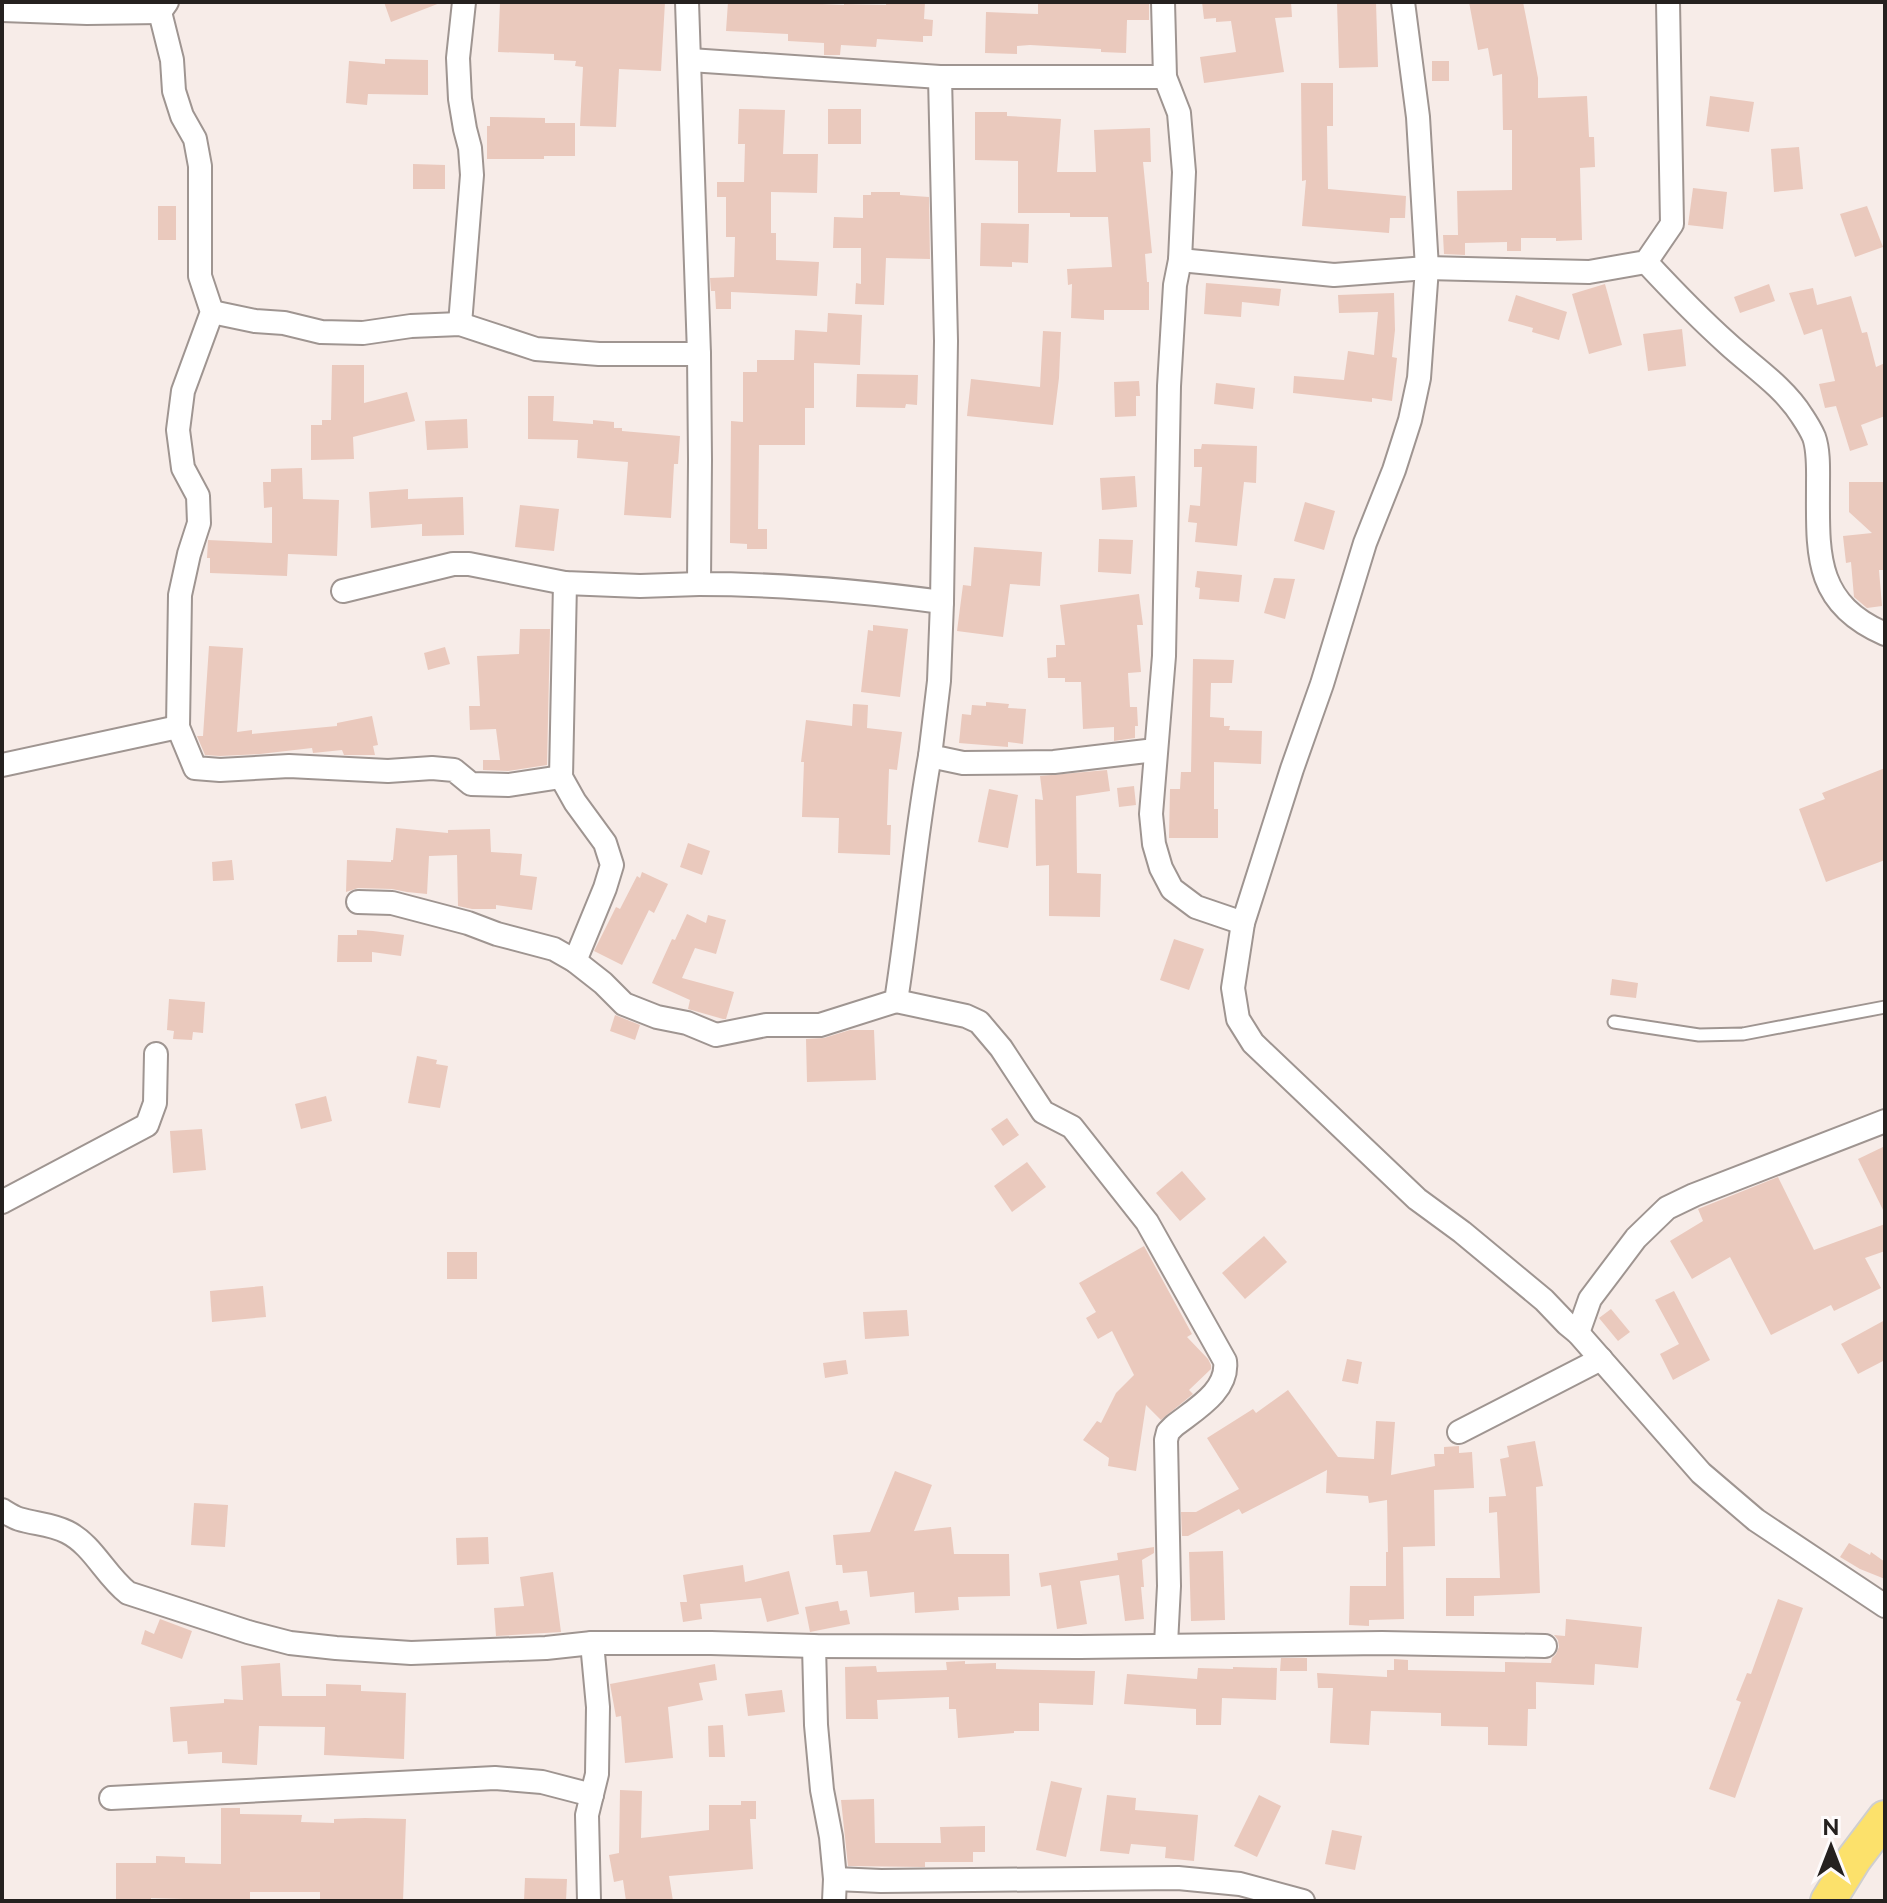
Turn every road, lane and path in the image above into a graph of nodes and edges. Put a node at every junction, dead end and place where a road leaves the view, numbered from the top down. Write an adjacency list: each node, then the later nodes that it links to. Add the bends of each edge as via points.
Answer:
1 (464, 2): 15 (street, via 458,58 472,175)
2 (687, 2): 8 (street)
3 (1163, 2): 10 (street)
4 (1403, 2): 13 (street, via 1418,117)
5 (1668, 2): 12 (street, via 1672,224)
6 (164, 7): 7 (street, via 87,13); 14 (street, via 174,91 195,139 200,166 200,276)
7 (2, 10)
8 (690, 60): 9 (street); 16 (street)
9 (940, 77): 10 (street); 20 (street, via 946,341)
10 (1165, 77): 11 (street, via 1179,113 1184,172)
11 (1180, 260): 13 (street, via 1334,275); 23 (street, via 1172,323 1164,656)
12 (1646, 262): 13 (street, via 1589,272); 21 (street, via 1801,413 1815,438 1825,579 1845,607)
13 (1427, 268): 28 (street, via 1419,378 1410,420)
14 (212, 312): 15 (street, via 334,333); 22 (street, via 183,391 178,430 183,468 198,496 199,523 180,595)
15 (460, 324): 16 (street, via 536,349)
16 (699, 354): 18 (street)
17 (565, 583): 18 (street); 19 (street, via 453,564); 26 (street)
18 (699, 584): 20 (street, via 823,588)
19 (343, 591)
20 (942, 602): 24 (street)
21 (1885, 634)
22 (178, 727): 25 (street); 26 (street, via 195,768 432,768 454,770 471,784 509,785)
23 (1155, 750): 24 (street, via 1054,762 963,763); 28 (street, via 1151,814 1161,868 1172,889 1196,907)
24 (930, 756): 30 (street)
25 (2, 765)
26 (561, 777): 29 (street, via 605,843 612,865)
27 (358, 902): 29 (street, via 392,903 468,923 554,949)
28 (1243, 923): 36 (street, via 1233,988 1238,1019 1253,1043 1417,1199)
29 (575, 961): 30 (street, via 624,1004 716,1035 766,1025 820,1025)
30 (896, 1001): 42 (street, via 979,1022 1043,1112 1072,1127 1147,1222 1225,1361 1218,1389 1174,1426 1166,1440)
31 (1885, 1007): 32 (lane, via 1743,1034 1699,1035)
32 (1614, 1022)
33 (156, 1054): 35 (street, via 155,1103 147,1125)
34 (1885, 1121): 36 (street, via 1667,1208 1636,1238 1590,1299)
35 (2, 1202)
36 (1578, 1333): 37 (street)
37 (1601, 1359): 38 (street); 40 (street, via 1701,1473 1756,1520)
38 (1459, 1432)
39 (2, 1510): 41 (street, via 69,1533 128,1593 290,1643 411,1653)
40 (1885, 1606)
41 (592, 1643): 43 (street); 45 (street, via 598,1707)
42 (1166, 1644): 43 (street); 44 (street)
43 (814, 1646): 48 (street, via 816,1725)
44 (1545, 1646)
45 (592, 1795): 46 (street, via 542,1782 495,1778); 49 (street, via 587,1815)
46 (111, 1798)
47 (1885, 1818): 51 (main road)
48 (835, 1890): 50 (street, via 881,1881 1178,1878 1240,1884)
49 (589, 1901)
50 (1303, 1901)
51 (1828, 1901)

